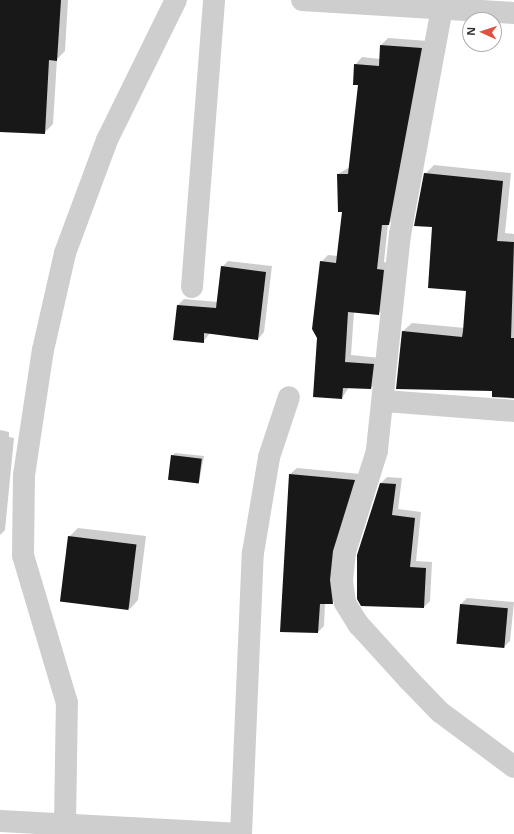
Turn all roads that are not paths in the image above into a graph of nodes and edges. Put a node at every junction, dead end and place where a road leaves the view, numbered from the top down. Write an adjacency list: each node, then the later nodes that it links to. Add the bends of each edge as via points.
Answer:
1 (176, 0): 13 (street, via 107,140 65,253 43,350 24,475 23,555 67,703)
2 (214, 0): 7 (street)
3 (302, 0): 5 (street)
4 (478, 5): 5 (street); 6 (street)
5 (442, 8): 9 (street, via 400,234)
6 (514, 13)
7 (192, 287)
8 (288, 397): 14 (street, via 269,457 253,553)
9 (385, 401): 10 (street); 11 (street, via 378,451 345,552 342,582 346,603 359,625 440,712)
10 (514, 411)
11 (514, 766)
12 (0, 821): 13 (street)
13 (65, 824): 14 (street)
14 (241, 834)

